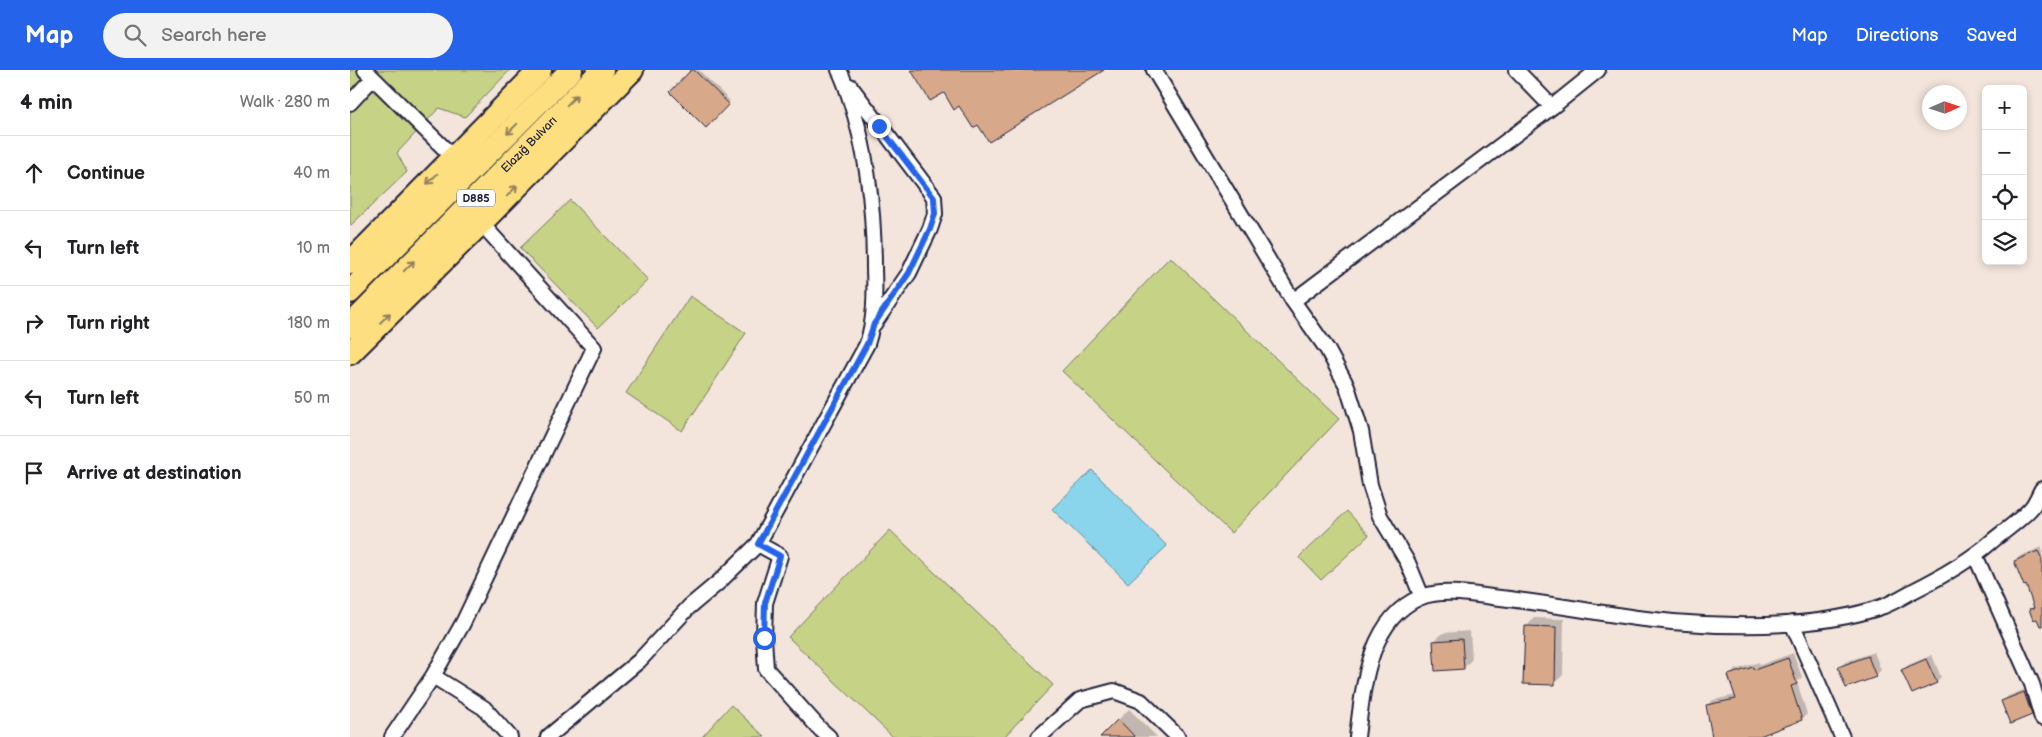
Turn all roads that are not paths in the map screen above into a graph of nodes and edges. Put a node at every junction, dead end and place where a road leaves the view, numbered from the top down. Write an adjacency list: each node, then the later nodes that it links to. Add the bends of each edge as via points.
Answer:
1 (540, 70): 12 (highway)
2 (571, 70): 15 (highway, Elazığ Bulvarı / D885, one-way to 15)
3 (602, 70): 18 (highway, Elazığ Bulvarı / D885, one-way to 3)
4 (632, 70): 13 (highway, one-way to 4)
5 (1154, 70): 16 (street)
6 (1516, 70): 11 (street)
7 (1598, 70): 11 (street)
8 (840, 71): 17 (street, via 864,151 870,185 874,226); 17 (street, via 934,198 935,214 930,229 909,273)
9 (369, 74): 10 (street); 12 (street)
10 (350, 103)
11 (1552, 107): 16 (street)
12 (454, 158): 14 (highway, one-way to 14)
13 (481, 224): 19 (highway, one-way to 13); 25 (street, via 594,348 463,623)
14 (350, 263)
15 (350, 292)
16 (1293, 301): 23 (street, via 1347,386 1380,516 1408,563)
17 (874, 324): 21 (street, via 867,344)
18 (350, 326)
19 (350, 353)
20 (2042, 489): 22 (street, via 2032,507)
21 (758, 544): 29 (street, via 689,607 640,661); 30 (street, via 780,556 765,603 766,669)
22 (1975, 556): 24 (street, via 1885,606); 26 (street, via 2032,684)
23 (1422, 597): 24 (street, via 1465,594 1619,616 1720,625); 33 (street, via 1400,611 1382,629 1370,660)
24 (1792, 623): 34 (street)
25 (433, 676): 27 (street); 28 (street, via 484,708)
26 (2042, 718)
27 (392, 737)
28 (510, 737)
29 (548, 737)
30 (829, 737)
31 (1039, 737): 32 (street, via 1080,700 1114,691 1141,701)
32 (1178, 737)
33 (1357, 737)
34 (1842, 737)

